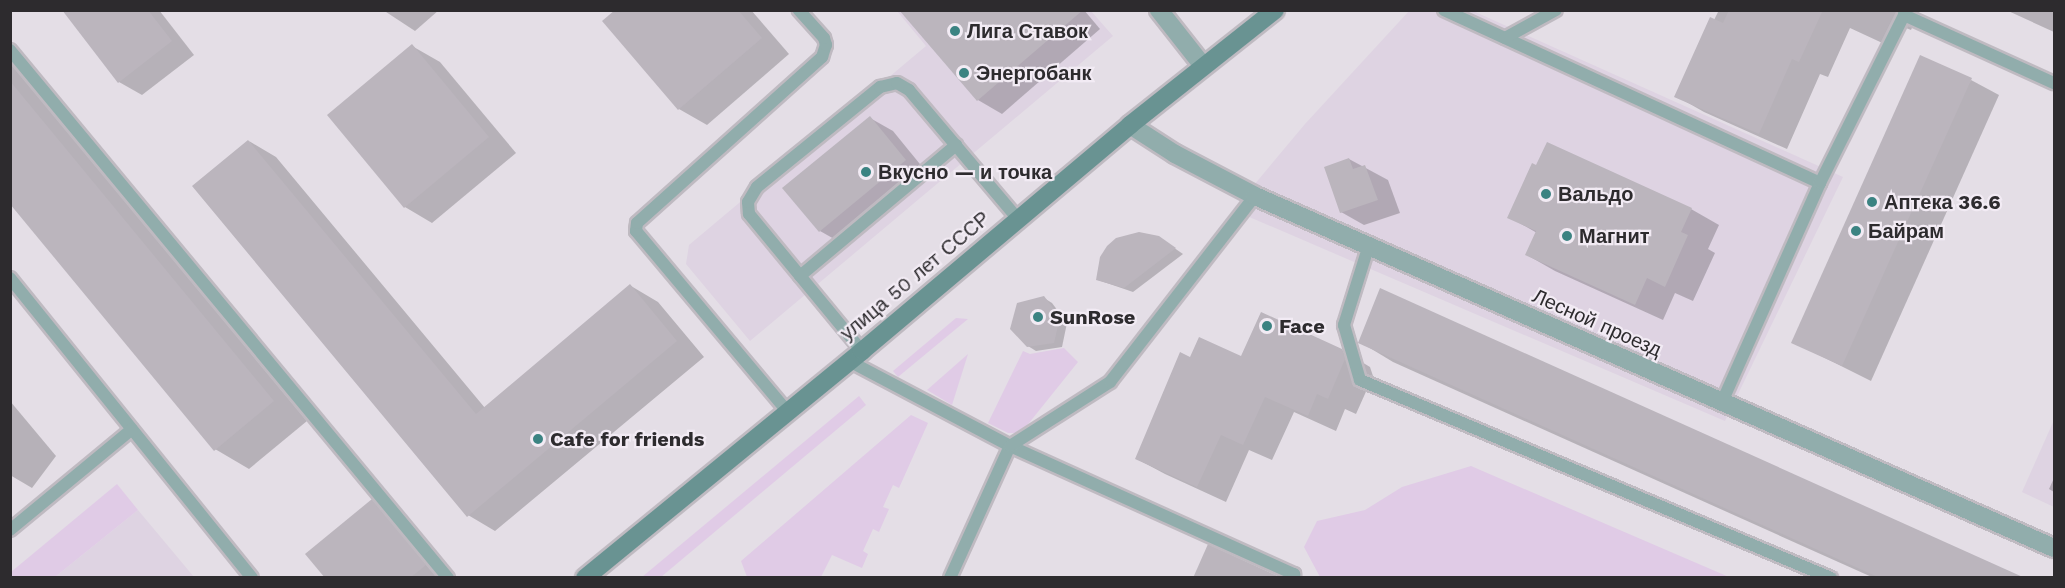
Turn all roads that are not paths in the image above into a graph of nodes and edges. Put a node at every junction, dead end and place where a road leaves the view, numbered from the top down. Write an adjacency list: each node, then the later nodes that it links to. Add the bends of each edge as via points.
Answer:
1 (799, 10): 21 (lane, via 824,38 822,57 637,223 636,231)
2 (1159, 10): 9 (street)
3 (1275, 10): 9 (main road, улица 50 лет СССР)
4 (1444, 10): 7 (lane)
5 (1556, 10): 7 (lane)
6 (1905, 13): 10 (lane); 13 (lane)
7 (1506, 38): 13 (lane)
8 (10, 50): 27 (lane)
9 (1203, 66): 11 (main road, улица 50 лет СССР)
10 (2055, 83)
11 (1130, 125): 14 (street, Лесной проезд); 15 (main road, улица 50 лет СССР)
12 (956, 145): 15 (lane); 17 (lane); 17 (lane, via 909,90 897,83 880,87 757,187 748,202 749,214)
13 (1820, 183): 20 (lane)
14 (1255, 196): 16 (street, Лесной проезд); 23 (lane, via 1110,382)
15 (1018, 219): 19 (main road, улица 50 лет СССР)
16 (1368, 248): 20 (street, Лесной проезд); 31 (lane, via 1344,325 1360,380)
17 (800, 276): 19 (lane)
18 (10, 278): 22 (lane)
19 (856, 356): 21 (main road, улица 50 лет СССР); 23 (lane)
20 (1722, 402): 25 (street, Лесной проезд)
21 (787, 411): 28 (main road, улица 50 лет СССР)
22 (132, 429): 24 (lane); 26 (lane)
23 (1010, 446): 29 (lane); 30 (lane, via 1294,574)
24 (10, 530)
25 (2055, 548)
26 (252, 578)
27 (448, 578)
28 (585, 578)
29 (950, 578)
30 (1293, 578)
31 (1831, 578)

